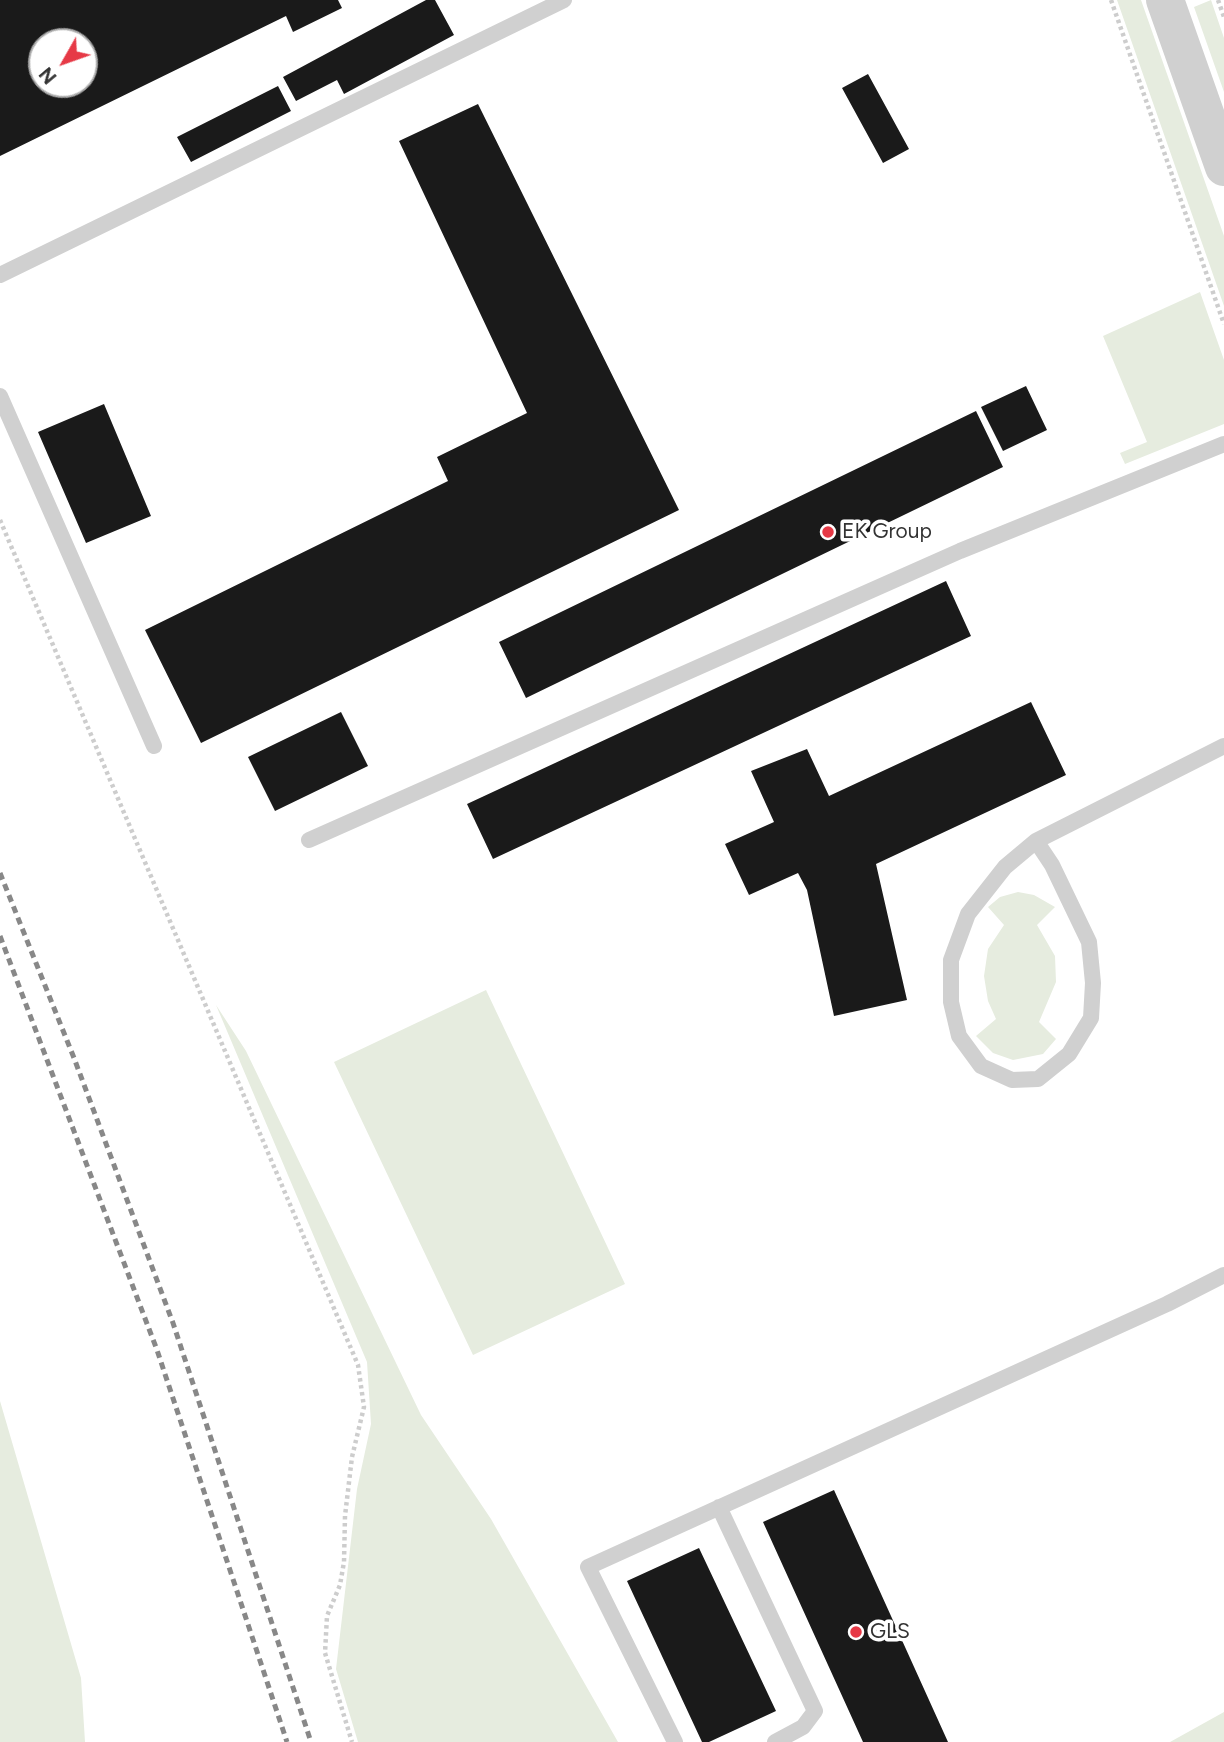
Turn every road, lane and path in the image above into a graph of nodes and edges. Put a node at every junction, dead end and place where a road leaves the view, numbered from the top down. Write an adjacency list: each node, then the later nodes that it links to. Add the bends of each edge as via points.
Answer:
1 (564, 0): 7 (lane)
2 (1111, 0): 8 (path)
3 (1218, 0): 5 (path)
4 (1169, 1): 6 (street)
5 (1224, 17)
6 (1224, 167)
7 (0, 275)
8 (1224, 324)
9 (0, 396): 12 (lane)
10 (1224, 444): 14 (lane, via 960,551)
11 (0, 520): 18 (path, via 358,1365 364,1407 352,1457 344,1562 327,1616 325,1653)
12 (154, 746)
13 (1224, 746): 15 (lane)
14 (309, 840)
15 (1036, 841): 15 (lane, via 1005,867 968,914 951,960 951,1002 959,1036 981,1066 1012,1080 1038,1079 1069,1054 1091,1018 1089,942)
16 (1224, 1275): 17 (lane)
17 (719, 1507): 19 (lane, via 588,1567); 20 (lane, via 815,1712 803,1727)
18 (352, 1742)
19 (675, 1742)
20 (775, 1742)

